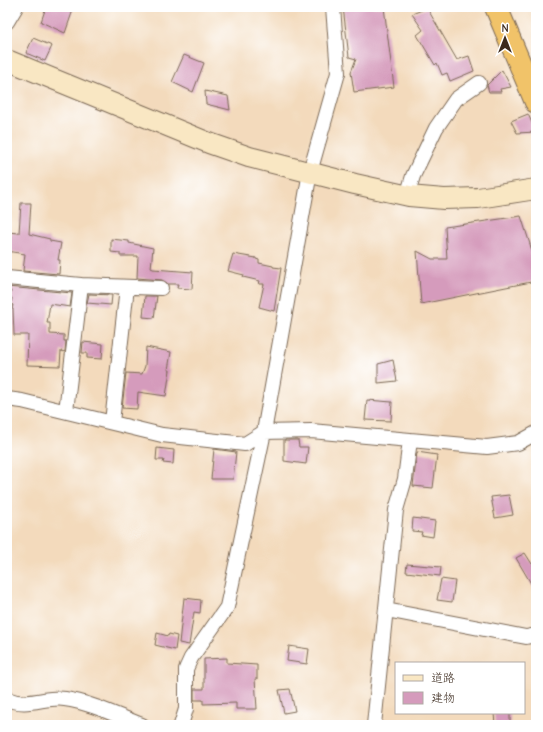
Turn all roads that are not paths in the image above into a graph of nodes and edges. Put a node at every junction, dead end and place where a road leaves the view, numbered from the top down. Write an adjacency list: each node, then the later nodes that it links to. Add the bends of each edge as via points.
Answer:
1 (16, 7): 4 (street)
2 (332, 7): 8 (street, via 338,73)
3 (496, 7): 7 (highway)
4 (7, 22)
5 (7, 60): 8 (street, via 209,143 249,157)
6 (479, 83): 10 (street, via 456,99 436,128 413,176)
7 (536, 102)
8 (310, 172): 10 (street); 18 (street)
9 (536, 189): 10 (street, via 478,198)
10 (407, 196)
11 (7, 278): 12 (street)
12 (80, 284): 13 (street); 16 (street)
13 (127, 287): 14 (street); 17 (street)
14 (161, 288)
15 (7, 399): 16 (street, via 22,400)
16 (66, 411): 17 (street)
17 (112, 422): 18 (street, via 162,435 245,444)
18 (264, 432): 20 (street, via 311,431); 25 (street, via 227,607 186,669 186,709)
19 (536, 433): 20 (street, via 518,443 487,447)
20 (410, 440): 21 (street, via 405,479 396,510)
21 (386, 610): 22 (street, via 526,638); 26 (street)
22 (536, 635)
23 (7, 699): 24 (street, via 24,703 64,698)
24 (142, 725)
25 (181, 725)
26 (374, 725)

